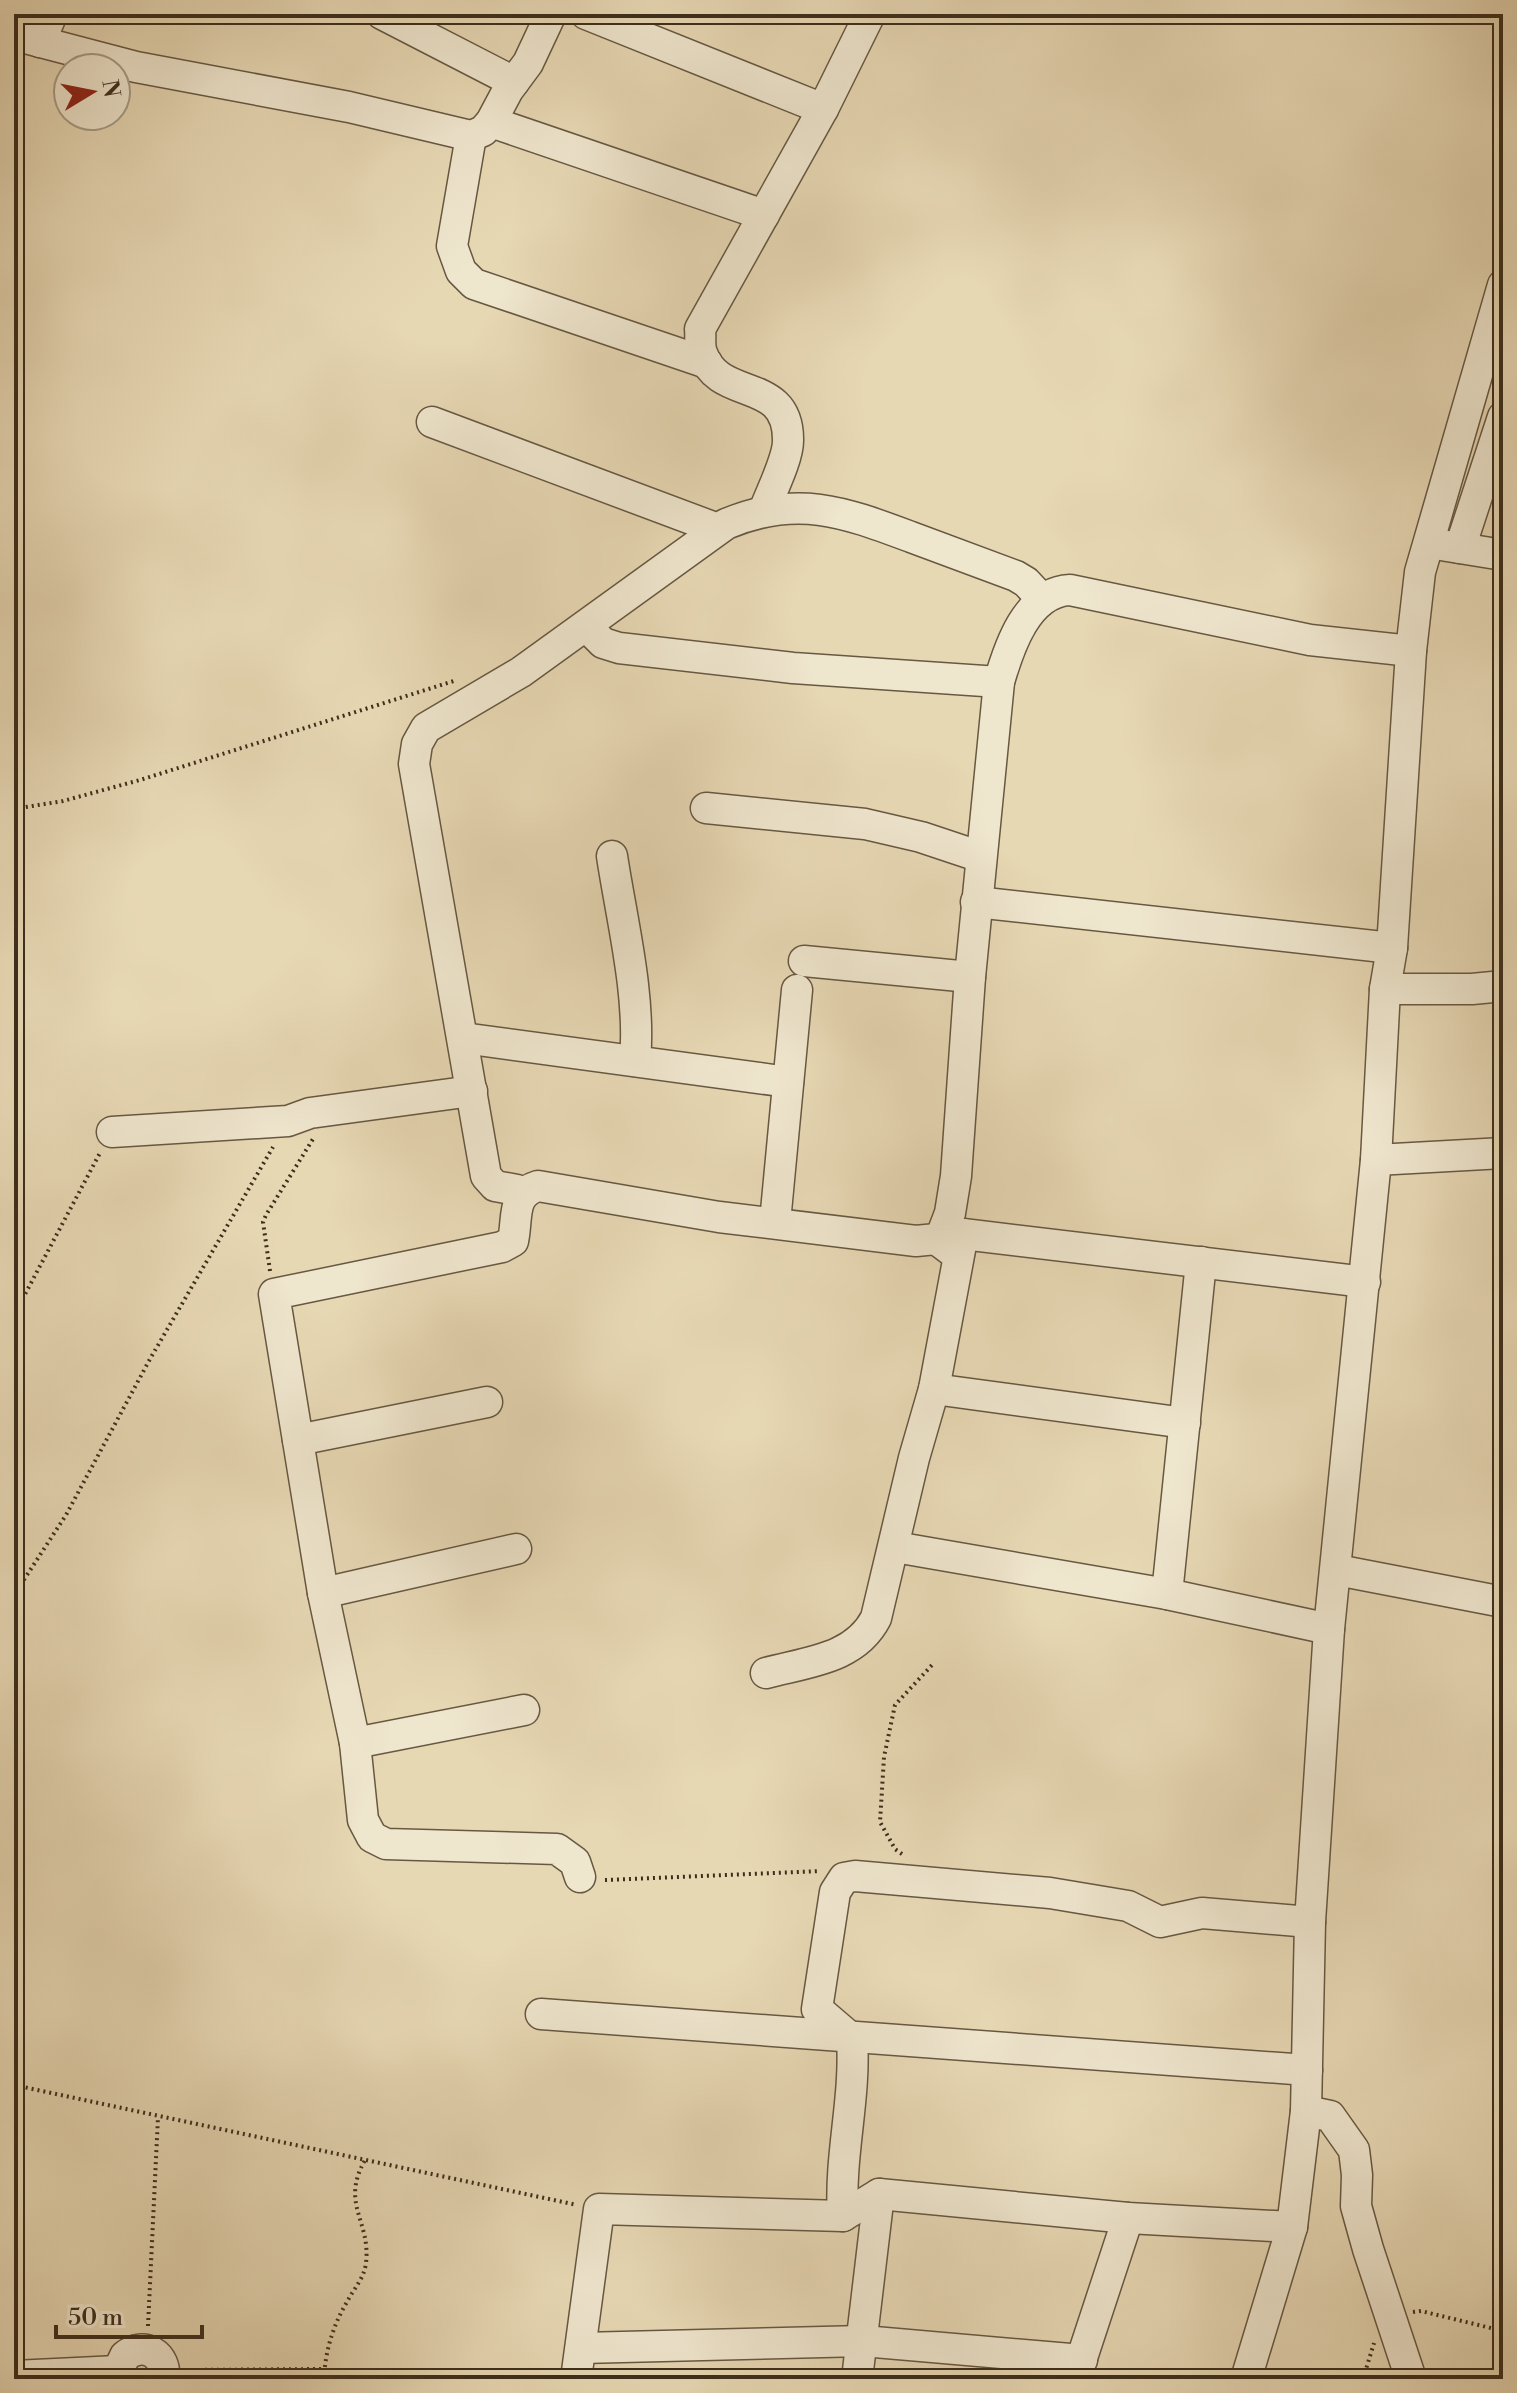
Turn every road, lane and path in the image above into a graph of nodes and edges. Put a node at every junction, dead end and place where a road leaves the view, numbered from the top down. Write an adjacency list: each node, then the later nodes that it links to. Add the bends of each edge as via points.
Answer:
1 (52, 14): 6 (street)
2 (382, 14): 7 (street)
3 (551, 14): 7 (street)
4 (586, 14): 8 (street)
5 (870, 14): 8 (street)
6 (27, 38): 9 (street, via 150,70)
7 (521, 72): 9 (street)
8 (823, 109): 10 (street)
9 (481, 129): 10 (street); 12 (street, via 452,246 461,271 474,284)
10 (764, 215): 12 (street, via 700,329)
11 (1503, 285): 17 (street)
12 (707, 363): 15 (street, via 715,376 769,397 785,413 789,444)
13 (1503, 417): 18 (street)
14 (432, 422): 16 (street)
15 (764, 511): 16 (street); 20 (street, via 807,507 852,515 1016,576)
16 (718, 529): 21 (street)
17 (1427, 542): 18 (street); 22 (street)
18 (1460, 548): 19 (street)
19 (1503, 555)
20 (1042, 599): 22 (street, via 1060,590 1080,591 1310,640); 24 (street, via 1019,630)
21 (586, 626): 24 (street, via 603,643 619,648 793,668); 34 (street, via 426,728 417,744 414,764)
22 (1411, 651): 30 (street)
23 (469, 677): 26 (path, via 140,780)
24 (999, 682): 28 (street)
25 (706, 808): 28 (street, via 865,824)
26 (14, 809)
27 (612, 856): 35 (street, via 634,1006)
28 (981, 857): 29 (street)
29 (976, 902): 30 (street); 31 (street)
30 (1392, 948): 33 (street)
31 (970, 977): 36 (street, via 801,976); 45 (street, via 956,1176 942,1234)
32 (1503, 986): 33 (street)
33 (1385, 989): 42 (street)
34 (463, 1038): 35 (street); 37 (street)
35 (635, 1061): 36 (street)
36 (788, 1082): 44 (street)
37 (472, 1091): 38 (street); 43 (street, via 486,1176 495,1186)
38 (326, 1111): 39 (street); 48 (path, via 263,1222)
39 (288, 1121): 40 (street); 59 (path, via 66,1515)
40 (112, 1132): 49 (path)
41 (1503, 1153): 42 (street)
42 (1376, 1160): 47 (street)
43 (523, 1194): 44 (street, via 545,1186); 48 (street, via 513,1241 502,1247)
44 (775, 1222): 45 (street, via 916,1241)
45 (950, 1236): 46 (street); 50 (street)
46 (1201, 1262): 47 (street); 52 (street)
47 (1365, 1282): 56 (street)
48 (274, 1294): 53 (street)
49 (14, 1315)
50 (934, 1389): 52 (street); 54 (street)
51 (487, 1402): 53 (street)
52 (1185, 1423): 58 (street)
53 (298, 1440): 57 (street)
54 (895, 1547): 58 (street); 63 (street, via 876,1618 863,1638 837,1654)
55 (516, 1549): 57 (street)
56 (1337, 1570): 60 (street); 61 (street)
57 (323, 1593): 65 (street)
58 (1167, 1594): 61 (street)
59 (14, 1595)
60 (1503, 1602)
61 (1329, 1629): 69 (street)
62 (932, 1665): 66 (path, via 895,1705 884,1757 880,1822 895,1849)
63 (766, 1673)
64 (524, 1710): 65 (street)
65 (355, 1743): 67 (street, via 363,1820 379,1841 550,1847 570,1856)
66 (911, 1861)
67 (580, 1877): 68 (path, via 827,1871)
68 (844, 1878): 69 (street, via 1050,1893 1128,1906 1160,1922 1202,1913); 71 (street, via 835,1892 817,2009)
69 (1310, 1922): 72 (street)
70 (541, 2014): 71 (street)
71 (849, 2037): 72 (street); 79 (street, via 853,2081 843,2153)
72 (1307, 2070): 74 (street)
73 (14, 2085): 75 (path)
74 (1306, 2111): 81 (street); 82 (street, via 1330,2116 1354,2150 1356,2206)
75 (158, 2117): 76 (path); 86 (path)
76 (365, 2160): 78 (path); 87 (path, via 354,2189 366,2240 365,2267 339,2317)
77 (879, 2194): 79 (street); 80 (street); 84 (street)
78 (599, 2209): 79 (street); 85 (street)
79 (843, 2216)
80 (1128, 2218): 81 (street); 88 (street)
81 (1292, 2227): 94 (street)
82 (1390, 2320): 83 (path, via 1421,2311); 95 (street)
83 (1503, 2331)
84 (863, 2341): 85 (street); 88 (street); 93 (street)
85 (581, 2348): 92 (street)
86 (159, 2366): 87 (path); 89 (street, via 131,2351)
87 (324, 2369): 91 (path)
88 (1079, 2370)
89 (119, 2375): 90 (street)
90 (14, 2376)
91 (324, 2379)
92 (576, 2379)
93 (857, 2379)
94 (1246, 2379)
95 (1411, 2379)

